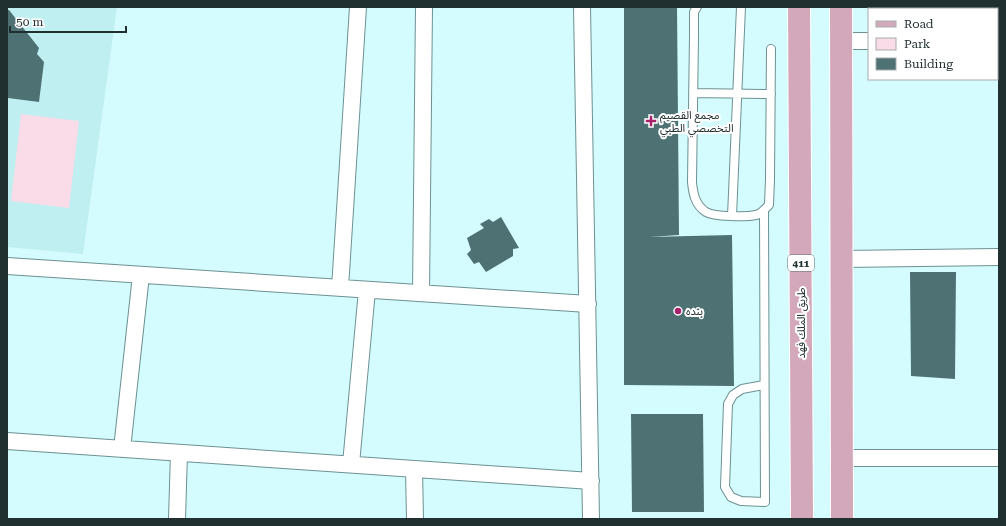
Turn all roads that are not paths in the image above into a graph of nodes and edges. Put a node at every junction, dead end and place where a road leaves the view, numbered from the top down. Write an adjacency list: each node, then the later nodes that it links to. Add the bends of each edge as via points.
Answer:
1 (358, 7): 20 (street)
2 (424, 7): 22 (street)
3 (582, 7): 23 (street)
4 (697, 7): 11 (lane, via 694,12)
5 (741, 7): 12 (lane)
6 (799, 7): 36 (main road, طريق الملك فهد / 411)
7 (841, 7): 8 (main road)
8 (841, 41): 9 (street); 17 (main road)
9 (868, 41)
10 (771, 49): 13 (lane)
11 (693, 94): 12 (lane); 15 (lane, via 693,194 700,207 707,213)
12 (737, 94): 13 (lane); 15 (lane)
13 (771, 94): 14 (lane, via 769,206)
14 (764, 210): 15 (lane, via 758,215); 24 (lane)
15 (732, 216)
16 (999, 257): 17 (street)
17 (841, 259): 28 (main road)
18 (7, 266): 19 (street)
19 (141, 275): 20 (street); 26 (street)
20 (340, 288): 21 (street)
21 (367, 290): 22 (street); 30 (street)
22 (421, 294): 23 (street)
23 (588, 304): 32 (street)
24 (764, 385): 24 (lane, via 742,389 733,395 728,404 725,487 731,497 741,501 765,502)
25 (7, 441): 26 (street)
26 (122, 449): 27 (street)
27 (179, 453): 30 (street); 33 (street)
28 (842, 458): 29 (street); 37 (main road)
29 (999, 458)
30 (351, 464): 31 (street)
31 (414, 469): 32 (street); 34 (street)
32 (591, 481): 35 (street)
33 (177, 519)
34 (415, 519)
35 (591, 519)
36 (802, 519)
37 (842, 519)

